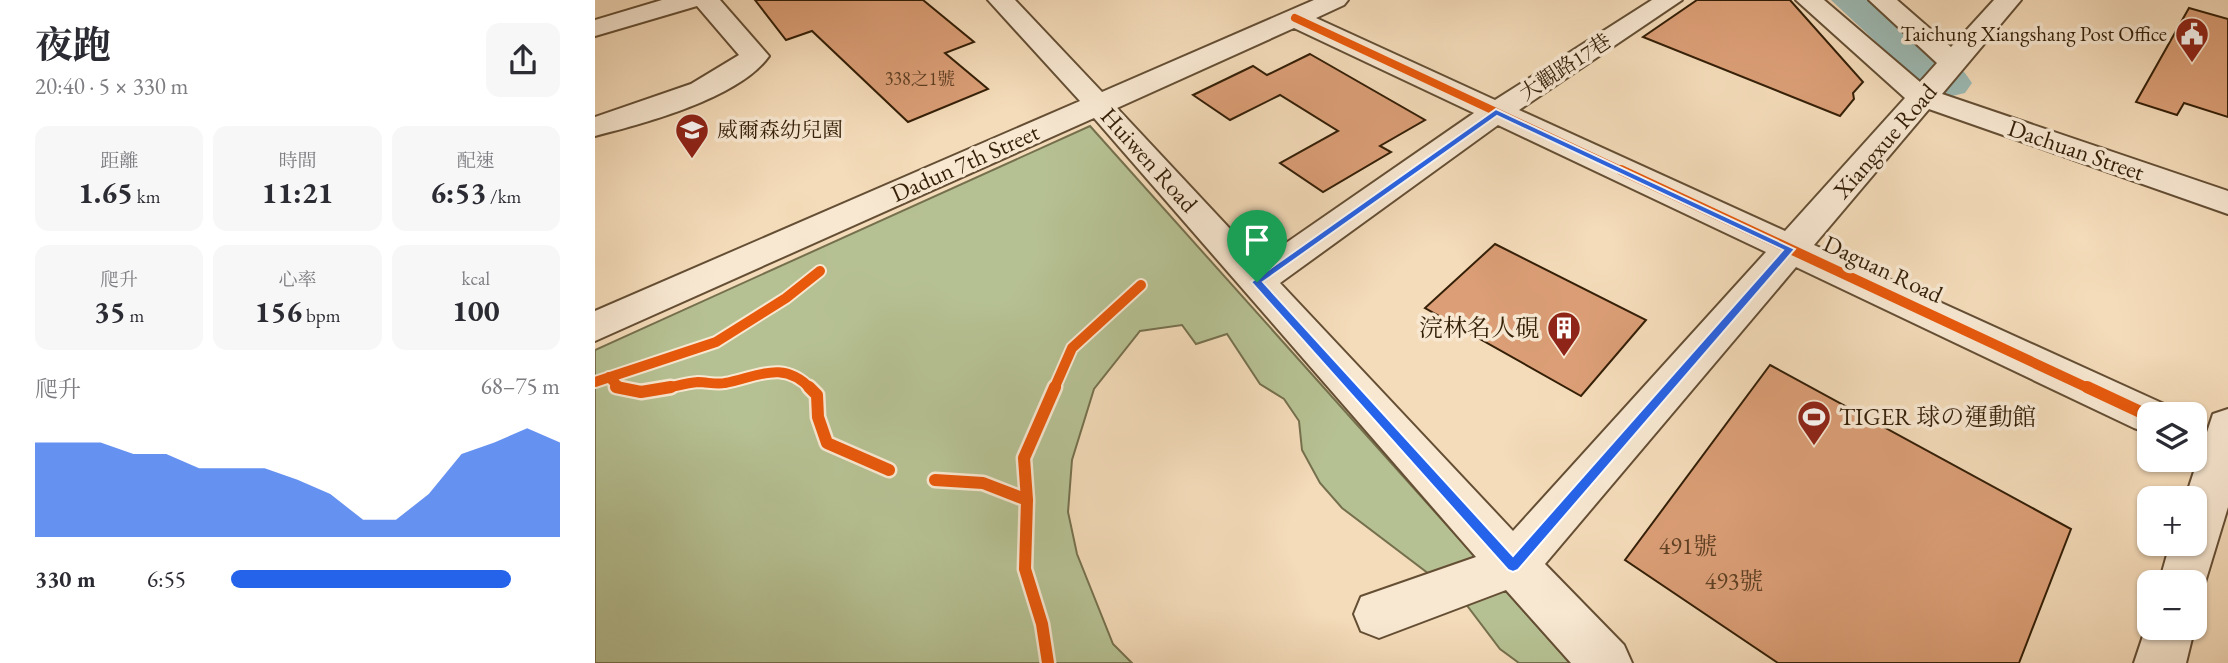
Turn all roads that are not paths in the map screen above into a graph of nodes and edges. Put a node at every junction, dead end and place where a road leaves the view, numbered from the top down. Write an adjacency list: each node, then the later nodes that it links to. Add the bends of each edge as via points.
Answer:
1 (689, 0): 10 (street)
2 (706, 0): 15 (street, via 755,56 738,74)
3 (1001, 0): 12 (street, Huiwen Road)
4 (1335, 0): 9 (street, Dadun 7th Street)
5 (1668, 0): 14 (street, 大觀路17巷)
6 (1809, 0): 13 (street)
7 (1882, 0): 11 (street)
8 (2008, 0): 11 (street, Xiangxue Road)
9 (1285, 9): 12 (street, Dadun 7th Street); 14 (street, Daguan Road)
10 (595, 28)
11 (1952, 63): 13 (street, Xiangxue Road)
12 (1090, 94): 18 (street, Huiwen Road); 19 (street, Dadun 7th Street); 20 (street, Dadun 7th Street)
13 (1923, 97): 16 (street, Dachuan Street); 17 (street, Xiangxue Road)
14 (1496, 112): 17 (street, Daguan Road); 18 (street, 大觀路17巷)
15 (595, 127)
16 (2228, 203)
17 (1790, 249): 21 (street, Daguan Road); 24 (street, Xiangxue Road)
18 (1257, 282): 24 (street, Huiwen Road)
19 (595, 298)
20 (595, 327)
21 (2137, 410)
22 (2218, 442): 23 (street)
23 (2207, 489)
24 (1513, 566): 25 (street); 27 (street, Huiwen Road)
25 (1378, 614)
26 (2167, 640): 28 (street)
27 (1606, 663)
28 (2160, 663)

